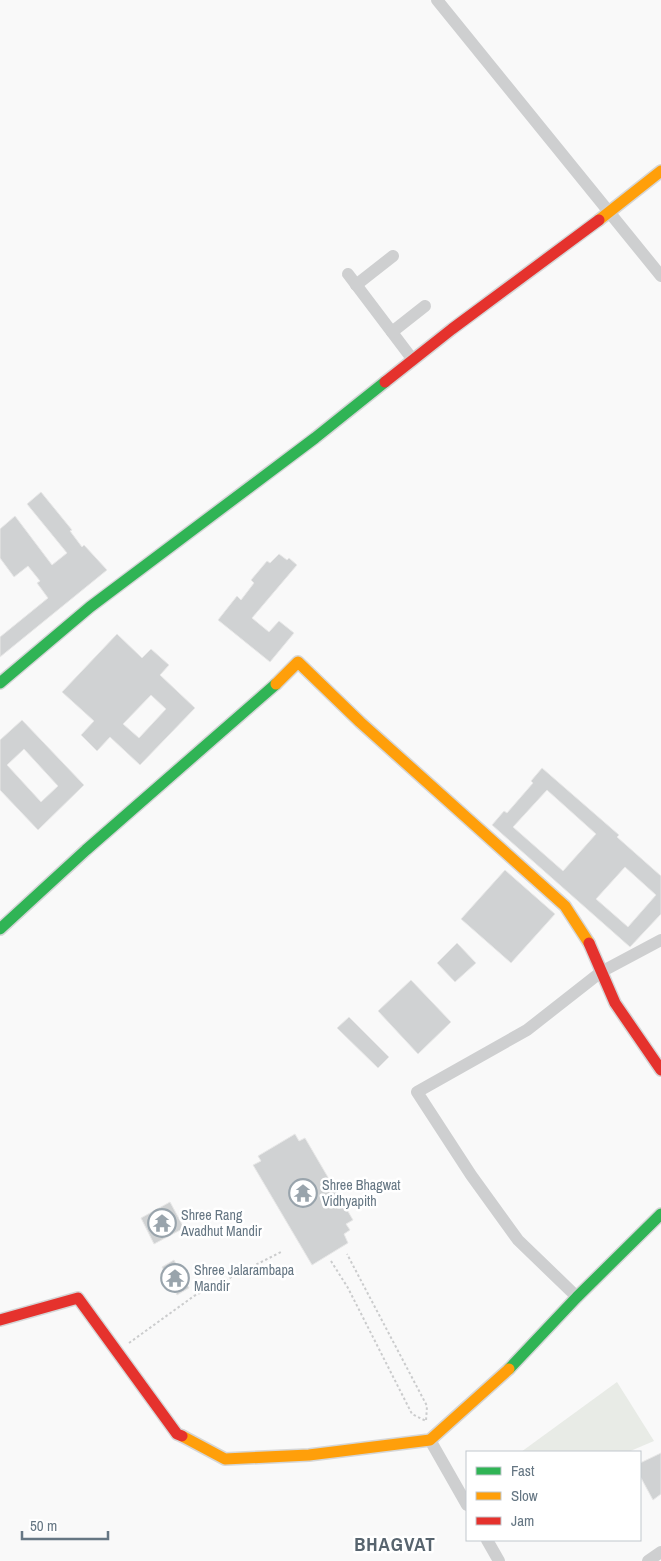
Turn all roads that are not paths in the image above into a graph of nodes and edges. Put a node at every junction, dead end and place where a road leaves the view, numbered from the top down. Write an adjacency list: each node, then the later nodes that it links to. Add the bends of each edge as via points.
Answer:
1 (437, 0): 3 (street)
2 (661, 171): 3 (street)
3 (610, 212): 6 (street); 10 (street)
4 (393, 256): 7 (street)
5 (348, 274): 7 (street)
6 (661, 276)
7 (356, 285): 9 (street)
8 (425, 306): 9 (street)
9 (392, 332): 10 (street)
10 (413, 360): 11 (street, via 90,607)
11 (0, 683)
12 (0, 929): 14 (street, via 298,662 565,906 586,937)
13 (661, 940): 14 (street)
14 (601, 972): 15 (street, via 615,1003); 17 (street, via 528,1030 417,1092 518,1240)
15 (661, 1070)
16 (661, 1214): 17 (street)
17 (577, 1297): 19 (street, via 511,1367)
18 (0, 1320): 19 (street, via 78,1298 177,1434 225,1459 309,1455)
19 (430, 1440): 20 (street)
20 (466, 1503)
21 (488, 1541): 23 (street)
22 (661, 1552): 24 (street)
23 (499, 1561)
24 (648, 1561)

